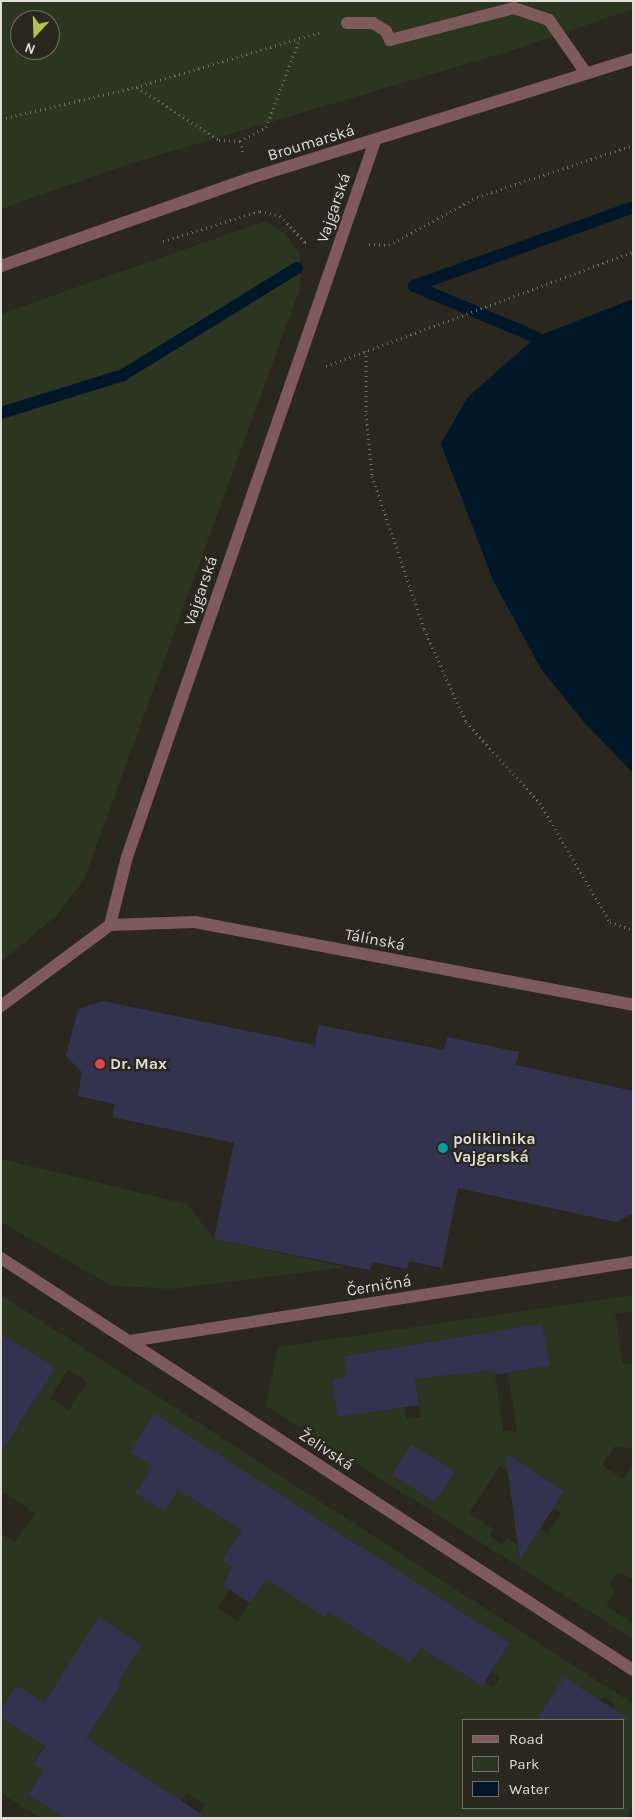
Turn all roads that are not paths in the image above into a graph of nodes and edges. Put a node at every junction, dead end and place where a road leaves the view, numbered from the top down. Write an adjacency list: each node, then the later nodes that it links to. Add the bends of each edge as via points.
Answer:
1 (347, 24): 3 (street, via 374,23 386,31 390,40 514,8 549,20)
2 (633, 59): 3 (street, Broumarská)
3 (586, 73): 4 (street, Broumarská)
4 (375, 141): 5 (street, Broumarská, via 251,178); 6 (street, Vajgarská, via 127,858)
5 (1, 266)
6 (110, 925): 7 (street, Tálínská, via 195,922); 8 (street)
7 (633, 1005)
8 (1, 1006)
9 (1, 1258): 11 (street, Želivská)
10 (633, 1262): 11 (street, Černičná)
11 (130, 1342): 12 (street, Želivská)
12 (633, 1670)

